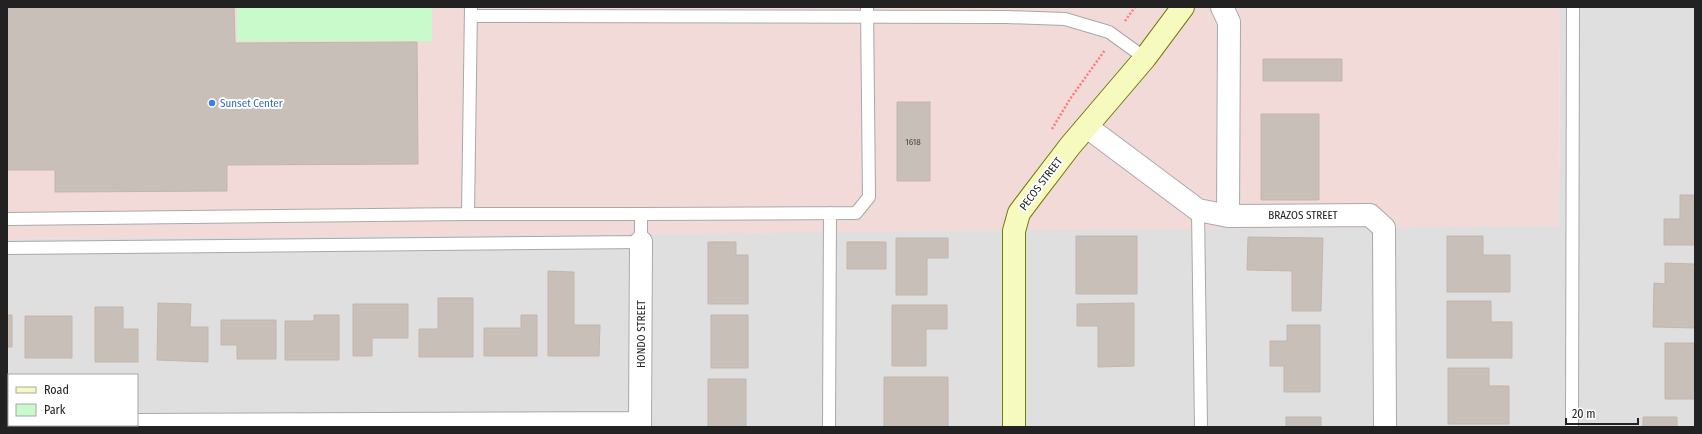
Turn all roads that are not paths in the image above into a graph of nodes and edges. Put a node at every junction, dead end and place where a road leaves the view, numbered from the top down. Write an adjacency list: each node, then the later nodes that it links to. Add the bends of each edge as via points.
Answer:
1 (1183, 7): 6 (street, PECOS STREET)
2 (1222, 7): 12 (street, via 1229,22)
3 (1573, 7): 23 (lane)
4 (471, 11): 5 (lane); 10 (lane)
5 (867, 12): 6 (lane, via 1065,19 1109,32); 9 (lane, via 870,197 856,213)
6 (1145, 58): 7 (street, PECOS STREET)
7 (1087, 127): 8 (street); 20 (street, PECOS STREET, via 1019,213 1014,231)
8 (1198, 210): 12 (street, BRAZOS STREET); 21 (lane)
9 (830, 213): 11 (lane); 19 (lane)
10 (468, 214): 11 (lane); 13 (lane)
11 (641, 214): 14 (lane)
12 (1228, 216): 22 (street, BRAZOS STREET, via 1370,215 1384,228)
13 (7, 219)
14 (641, 242): 15 (lane); 17 (street, HONDO STREET)
15 (7, 248)
16 (138, 425): 18 (street)
17 (640, 425): 18 (street)
18 (284, 426)
19 (829, 427)
20 (1014, 427)
21 (1201, 427)
22 (1385, 427)
23 (1572, 427)

